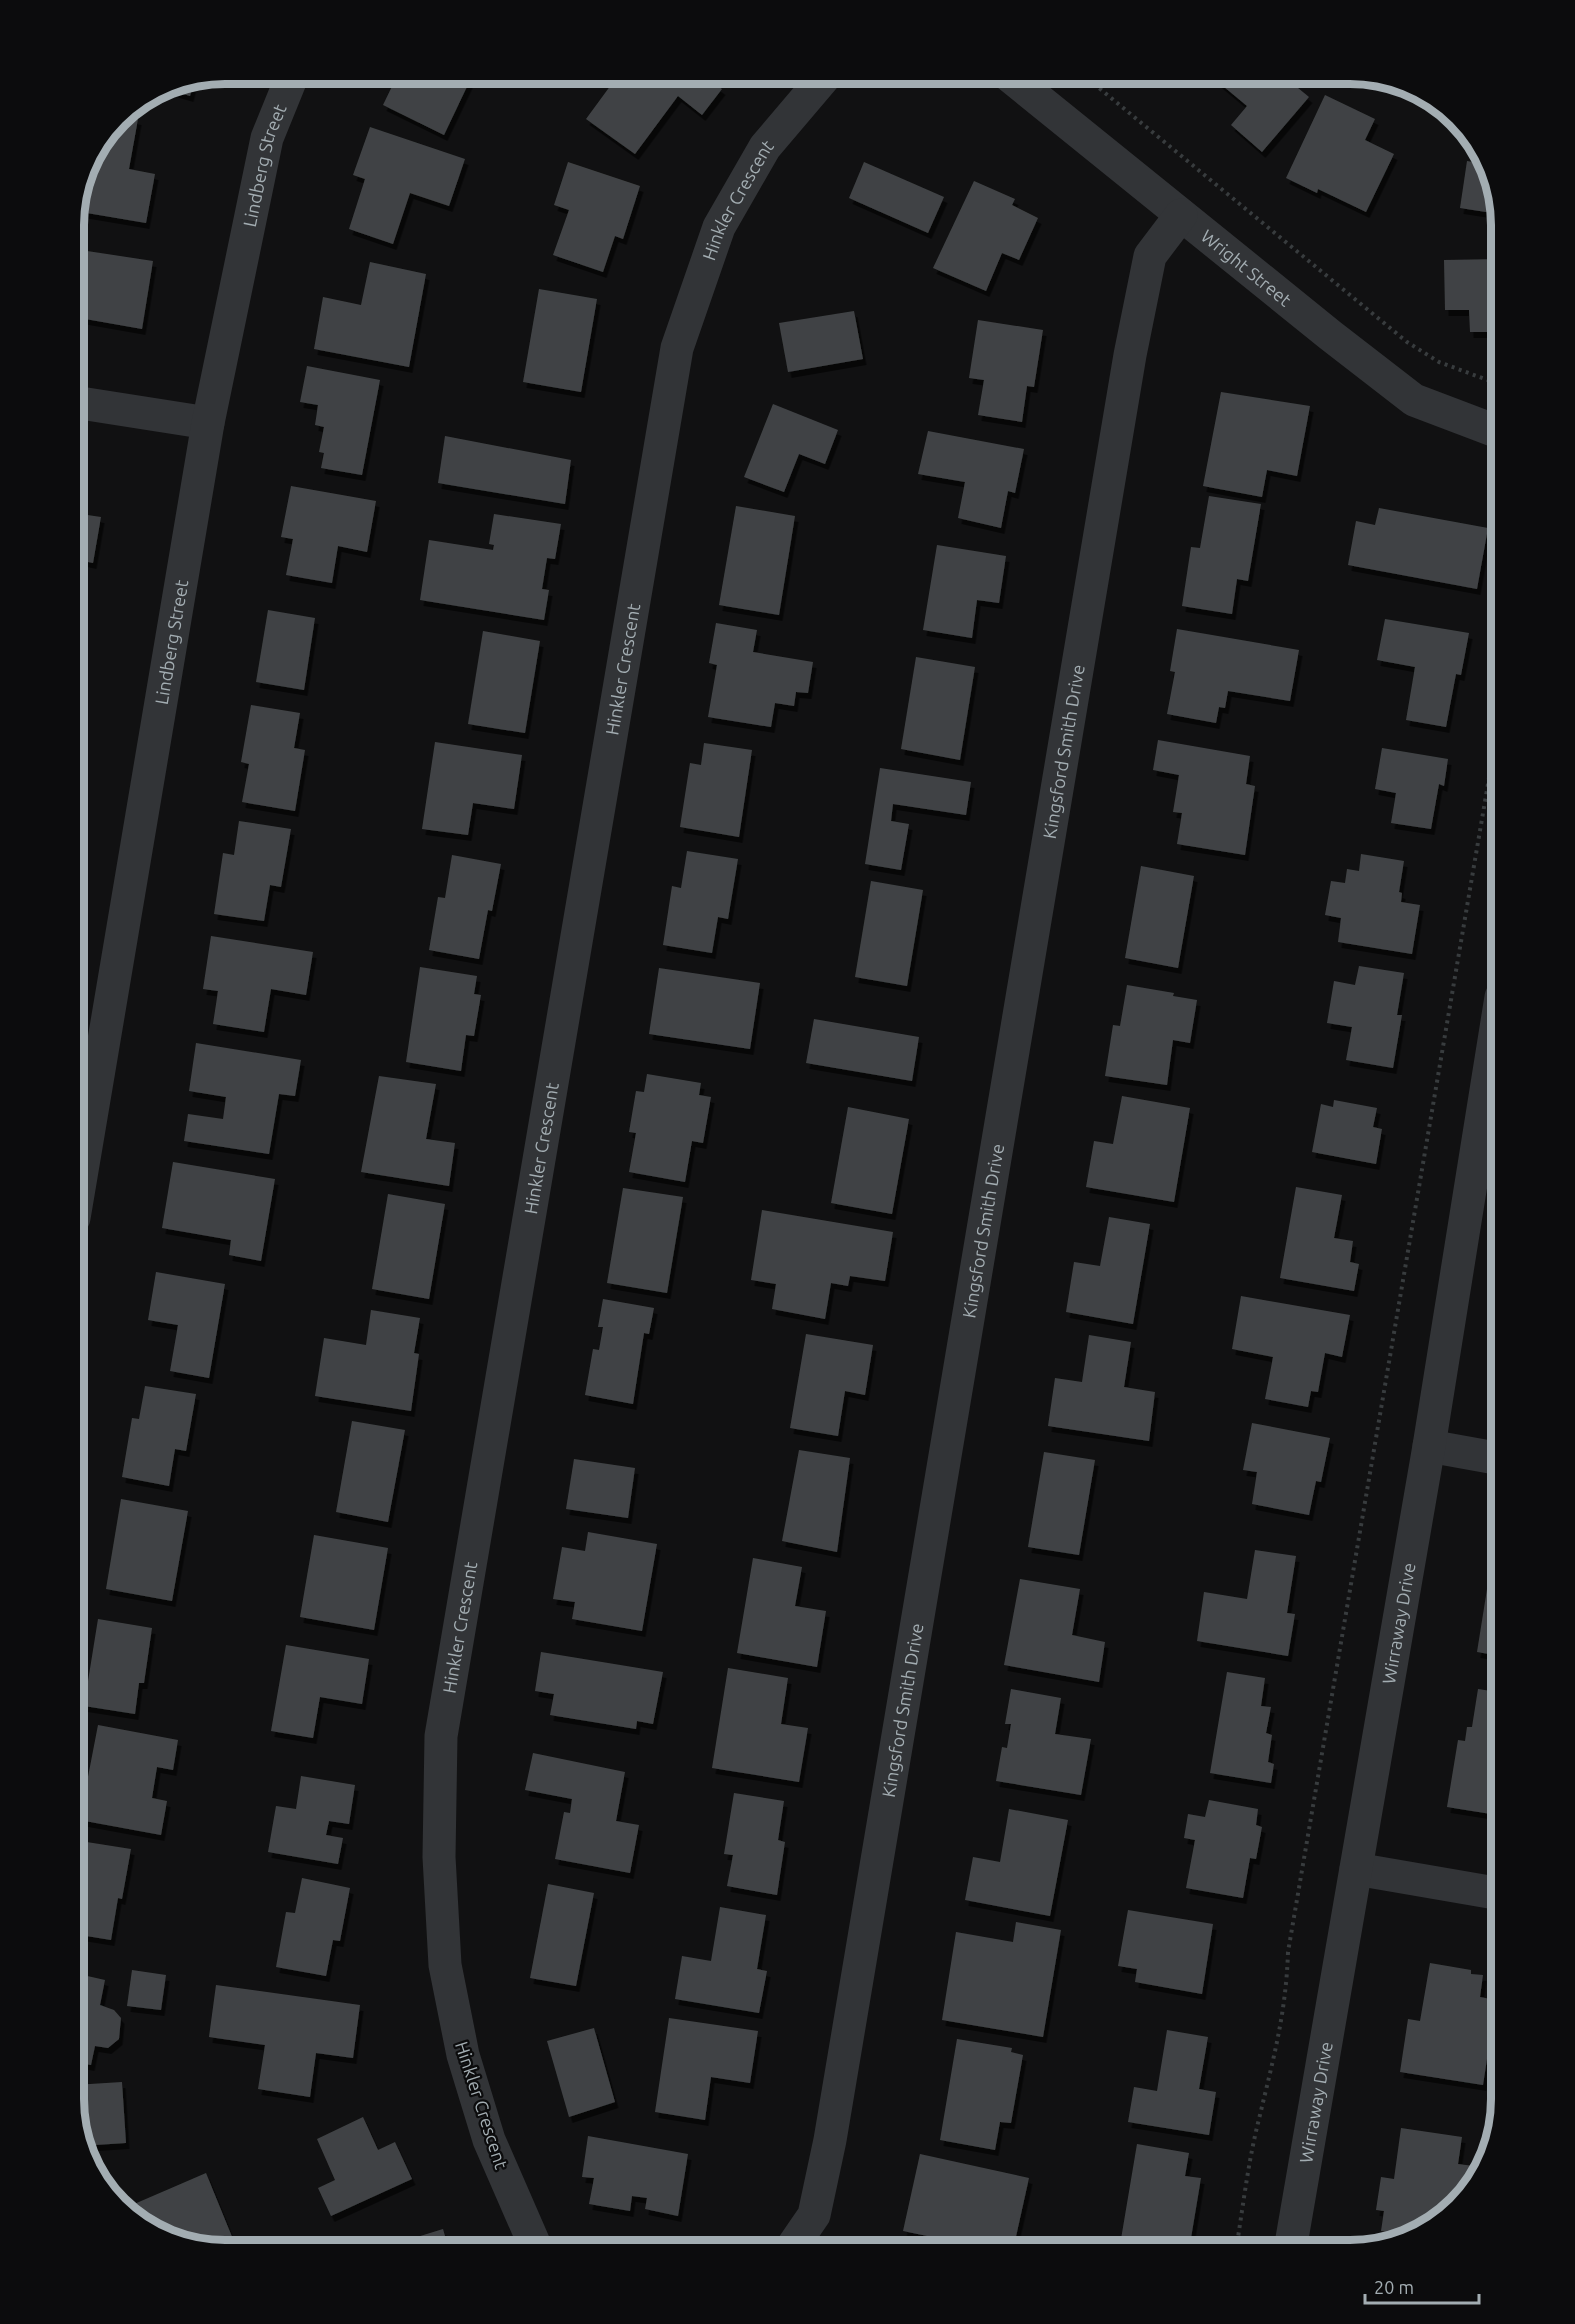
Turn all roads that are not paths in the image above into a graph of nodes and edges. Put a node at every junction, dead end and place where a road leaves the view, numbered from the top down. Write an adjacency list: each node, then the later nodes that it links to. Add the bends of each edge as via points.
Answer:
1 (288, 84): 6 (street, Lindberg Street, via 267,138)
2 (819, 84): 14 (street, Hinkler Crescent, via 765,147 719,227 677,348 441,1736 439,1857 445,1965 463,2055 489,2140)
3 (1019, 84): 4 (street, Wright Street)
4 (1181, 215): 7 (street, Wright Street, via 1414,400); 15 (street, Kingsford Smith Drive, via 1150,256 1132,344 830,2140 814,2215)
5 (84, 404): 6 (street)
6 (208, 423): 9 (street, Lindberg Street)
7 (1491, 429)
8 (1491, 1065): 10 (street, Wirraway Drive)
9 (84, 1159)
10 (1429, 1446): 11 (street); 12 (street, Wirraway Drive)
11 (1491, 1457)
12 (1356, 1869): 13 (street); 16 (street, Wirraway Drive)
13 (1491, 1892)
14 (533, 2240)
15 (797, 2240)
16 (1292, 2240)

